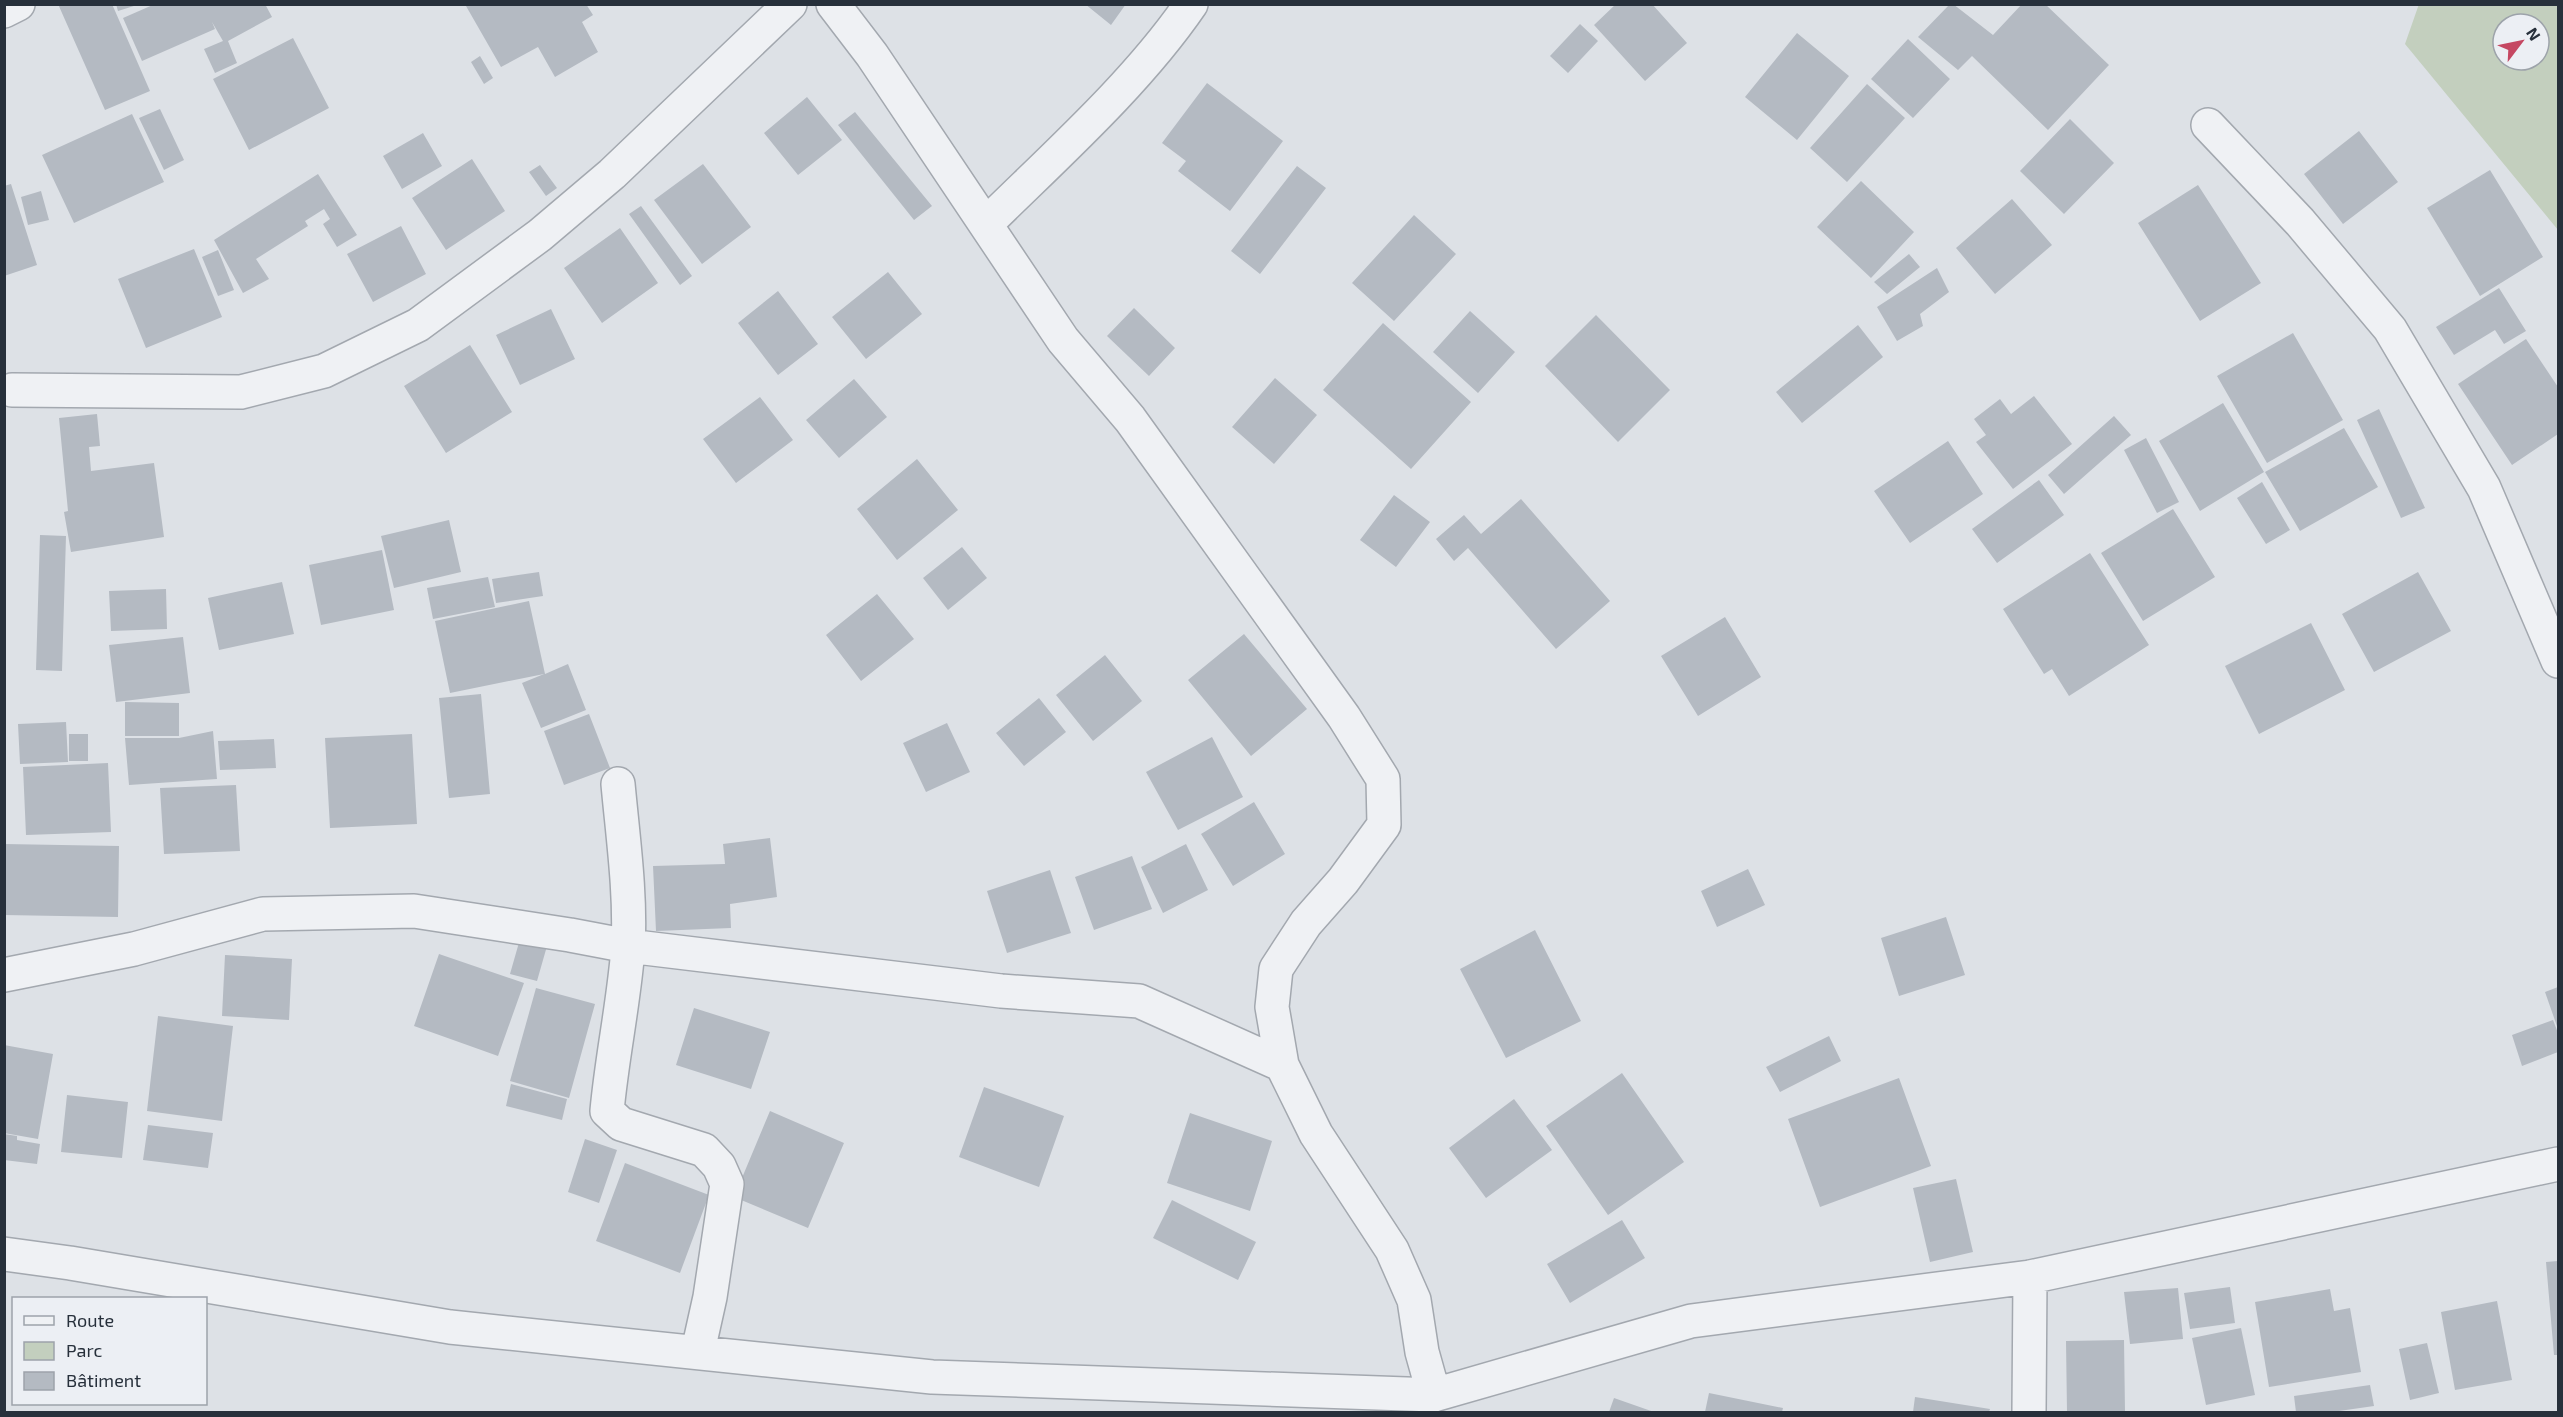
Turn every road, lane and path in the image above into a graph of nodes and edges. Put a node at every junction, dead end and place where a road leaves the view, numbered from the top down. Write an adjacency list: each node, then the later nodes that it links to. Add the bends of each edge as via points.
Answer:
1 (18, 4): 5 (street)
2 (790, 4): 8 (street, via 612,174 540,235 418,325 324,371 241,392)
3 (833, 4): 7 (street)
4 (1191, 4): 7 (street, via 1175,28 1097,115)
5 (4, 11)
6 (2208, 125): 9 (street, via 2300,222 2390,330 2484,488)
7 (987, 223): 13 (street, via 1063,340 1130,419 1344,717 1383,779 1384,825 1306,923 1276,969 1272,1007)
8 (12, 390)
9 (2559, 661)
10 (618, 784): 11 (street, via 626,863)
11 (628, 946): 12 (street, via 414,911 263,914 134,949); 13 (street, via 1001,991 1139,1001); 17 (street, via 607,1110 621,1124 704,1150 719,1166 727,1184)
12 (4, 975)
13 (1282, 1065): 18 (street, via 1316,1134 1392,1250 1414,1300)
14 (2559, 1164): 16 (street)
15 (4, 1254): 17 (street, via 450,1327)
16 (2030, 1277): 18 (street, via 1691,1321); 19 (street)
17 (698, 1351): 18 (street, via 932,1377)
18 (1434, 1395)
19 (2029, 1413)

